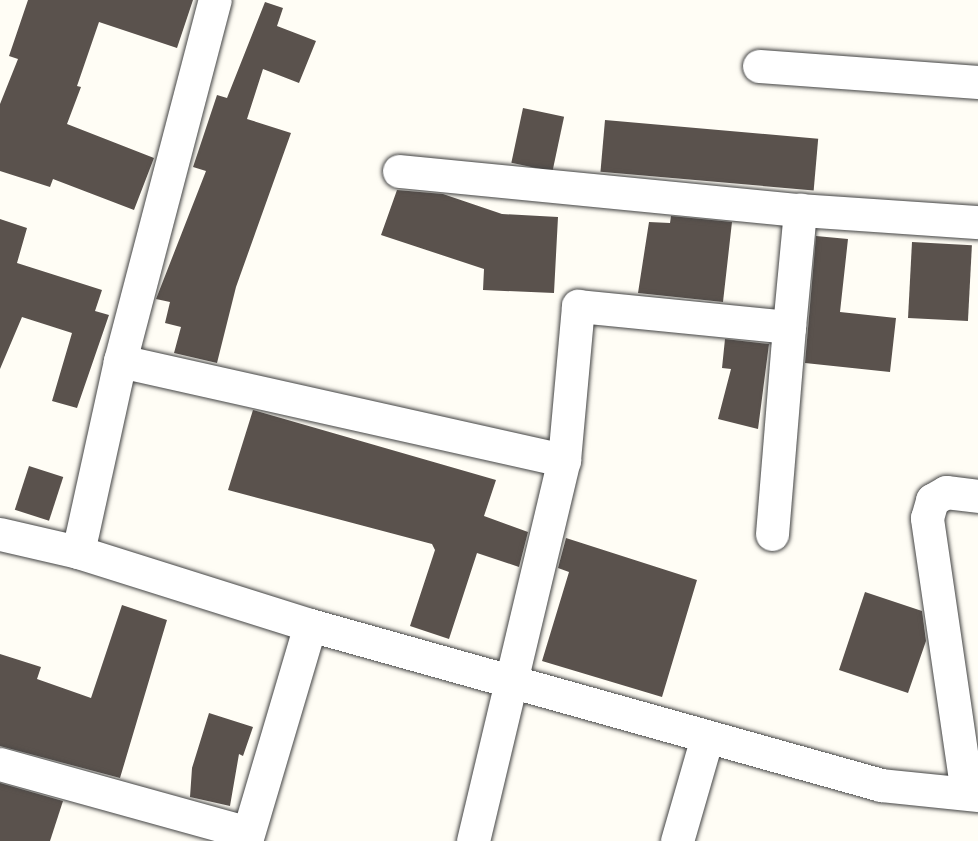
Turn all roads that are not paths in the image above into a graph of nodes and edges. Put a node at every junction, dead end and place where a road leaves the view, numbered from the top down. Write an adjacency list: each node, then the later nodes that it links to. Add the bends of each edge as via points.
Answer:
1 (215, 0): 8 (street)
2 (759, 66): 3 (street)
3 (978, 82)
4 (399, 171): 5 (street)
5 (800, 210): 6 (street); 7 (street)
6 (978, 222)
7 (789, 327): 9 (street, via 578,306); 12 (street)
8 (120, 361): 9 (street); 13 (street)
9 (564, 460): 15 (street)
10 (978, 496): 18 (street, via 945,492 932,500 927,518)
11 (0, 534): 13 (street)
12 (772, 534)
13 (78, 552): 14 (street)
14 (310, 625): 15 (street); 19 (street)
15 (513, 683): 16 (street); 20 (street)
16 (707, 737): 18 (street, via 881,785); 21 (street)
17 (0, 764): 19 (street)
18 (973, 794)
19 (247, 837)
20 (472, 841)
21 (677, 841)

